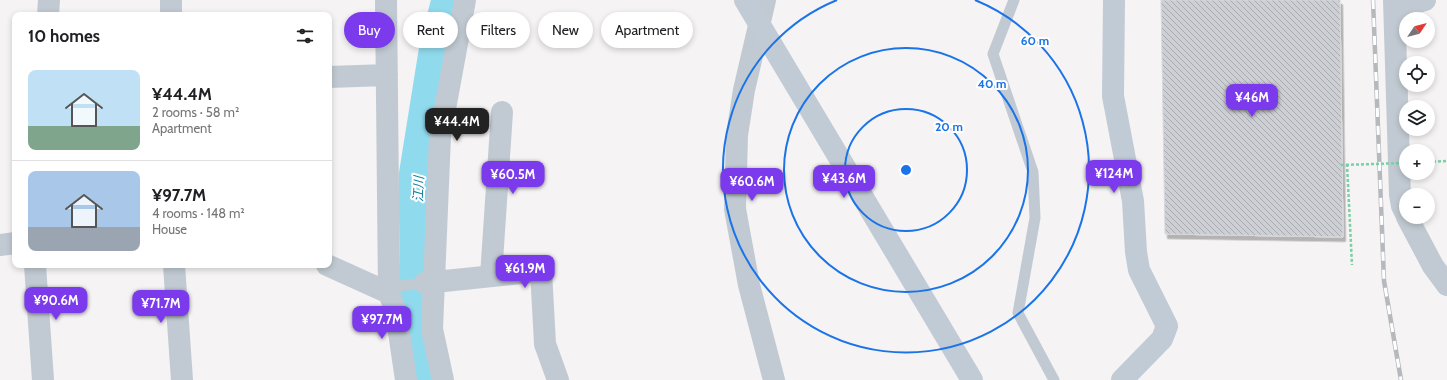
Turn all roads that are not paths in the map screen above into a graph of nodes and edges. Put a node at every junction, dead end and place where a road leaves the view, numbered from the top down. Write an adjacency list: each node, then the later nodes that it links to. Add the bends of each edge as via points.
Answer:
1 (48, 0): 11 (street)
2 (171, 0): 12 (street)
3 (386, 0): 14 (street)
4 (465, 0): 25 (street, via 440,136)
5 (745, 0): 13 (street)
6 (765, 0): 13 (street)
7 (1014, 0): 35 (lane, via 993,54 1032,172 1035,218 1018,312)
8 (1114, 0): 36 (street, via 1113,96 1133,201 1136,252 1139,270 1167,326 1162,338)
9 (1424, 0): 10 (street)
10 (1394, 4): 17 (street)
11 (48, 12)
12 (171, 12)
13 (758, 22): 33 (street, via 737,135 735,209 749,285); 34 (street)
14 (387, 75): 15 (street); 27 (street)
15 (332, 77)
16 (502, 112): 24 (street)
17 (1400, 188)
18 (1412, 224): 26 (street, via 1433,266)
19 (12, 243): 20 (street)
20 (0, 245)
21 (332, 267): 27 (street)
22 (35, 268): 28 (street)
23 (174, 268): 29 (street)
24 (491, 276): 25 (street); 32 (street, via 541,271 545,344)
25 (430, 282): 27 (lane); 31 (street, via 432,329)
26 (1447, 285)
27 (394, 289): 30 (street)
28 (43, 380)
29 (182, 380)
30 (406, 380)
31 (443, 380)
32 (558, 380)
33 (774, 380)
34 (972, 380)
35 (1054, 380)
36 (1122, 380)

